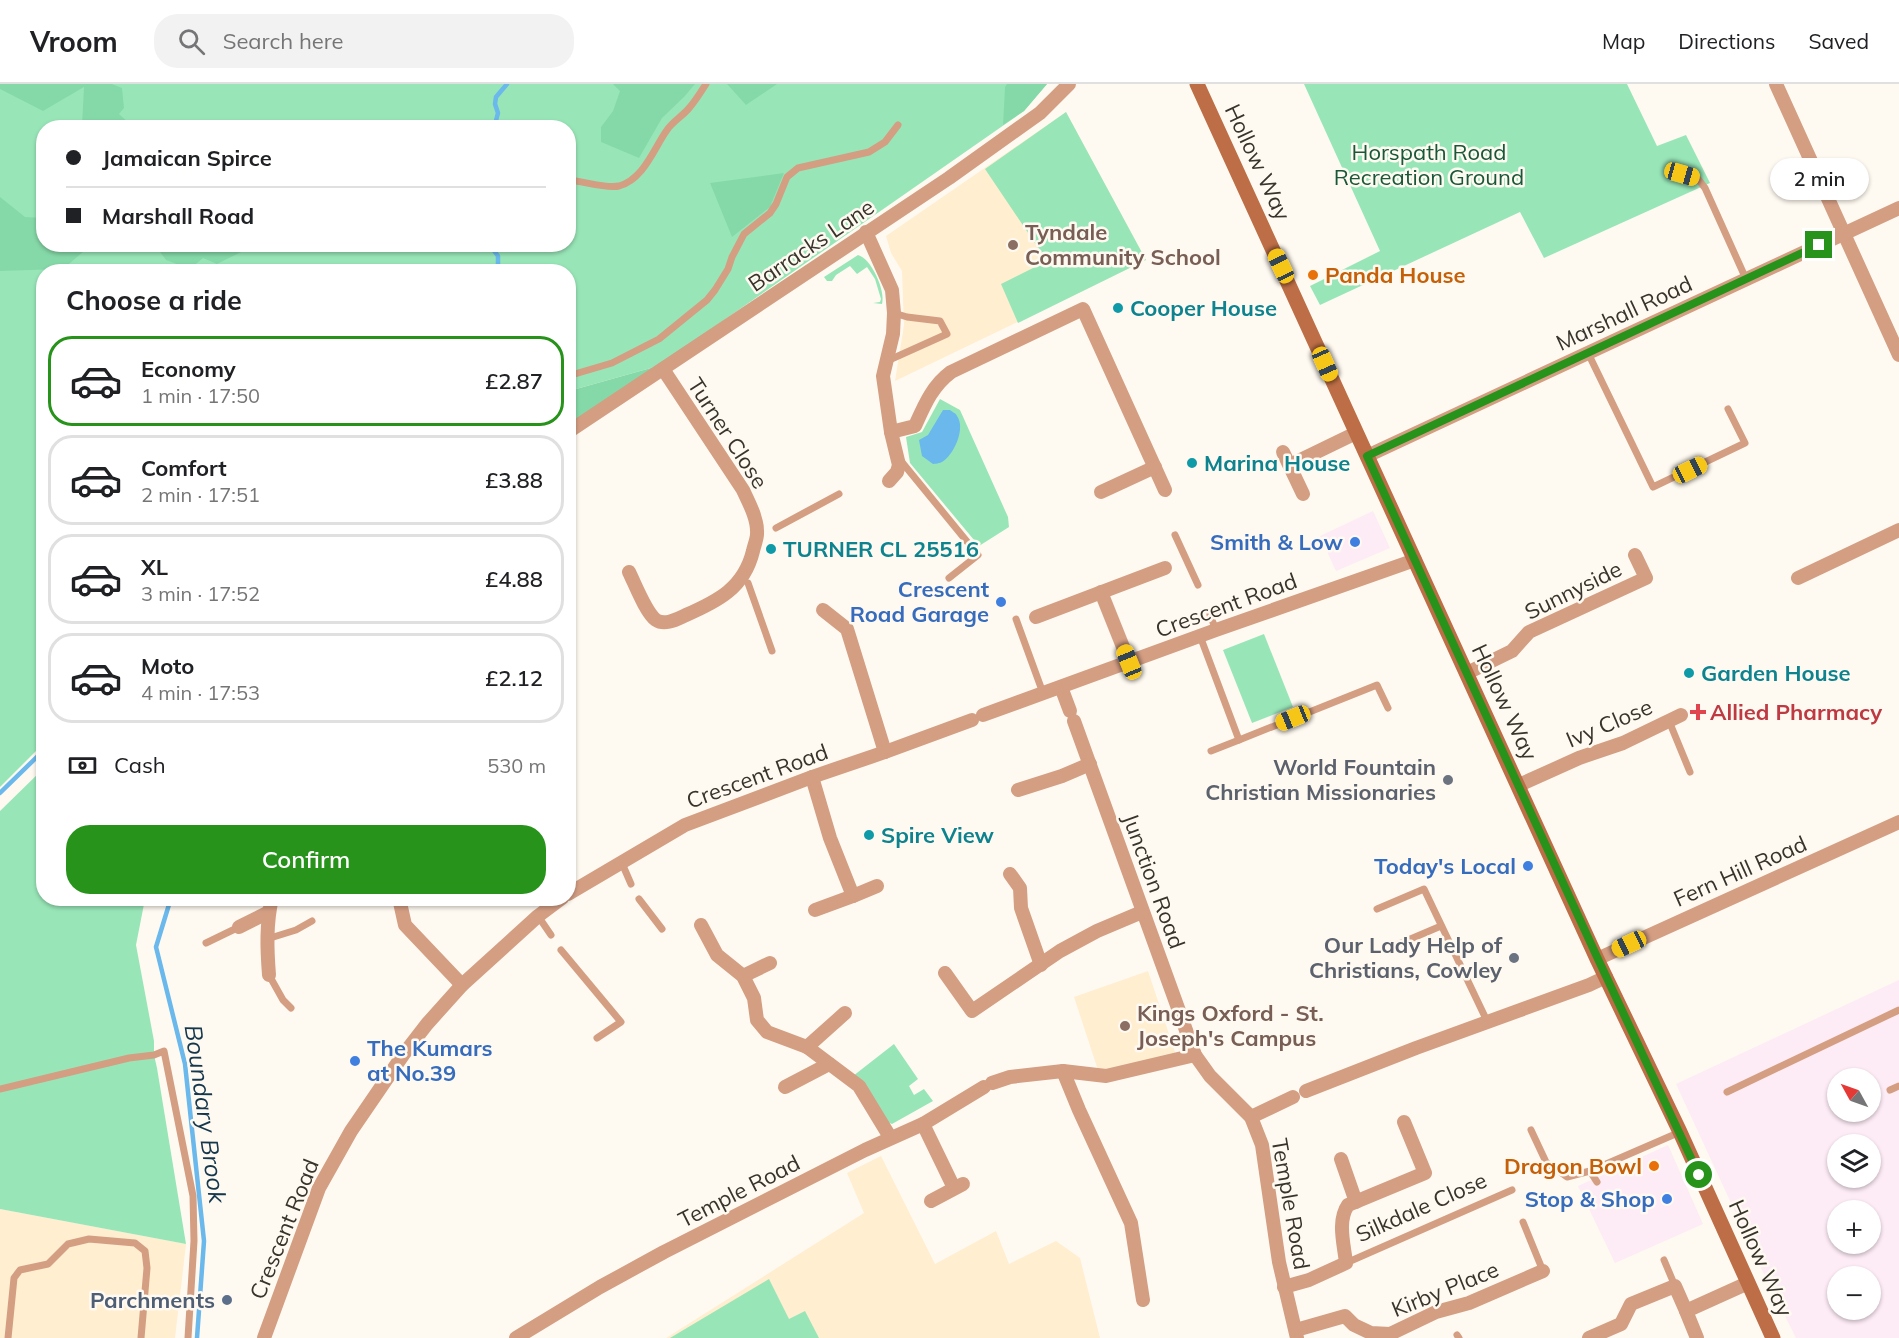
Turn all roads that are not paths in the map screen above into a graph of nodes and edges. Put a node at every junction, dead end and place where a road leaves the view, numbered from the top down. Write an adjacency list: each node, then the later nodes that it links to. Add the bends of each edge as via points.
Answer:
1 (706, 84): 7 (lane, via 628,182 610,186)
2 (1069, 84): 9 (street, Barracks Lane, via 1040,113)
3 (1197, 84): 21 (main road, Hollow Way)
4 (1776, 84): 10 (street)
5 (898, 125): 17 (lane, via 885,142 869,152 798,168 787,177 770,213 744,234 728,269 707,300 659,339 612,363)
6 (1682, 174): 11 (lane, via 1698,179 1705,188)
7 (576, 181)
8 (1899, 208): 10 (street, Marshall Road)
9 (866, 232): 12 (street, via 891,290); 16 (street, Barracks Lane)
10 (1844, 233): 11 (street, Marshall Road); 14 (street)
11 (1746, 279): 13 (street, Marshall Road)
12 (894, 313): 15 (street); 15 (lane, via 940,321 947,333)
13 (1588, 353): 18 (lane, via 1653,488 1745,443); 22 (street, Marshall Road)
14 (1899, 355)
15 (887, 362): 20 (street, via 883,376)
16 (663, 369): 19 (street, Barracks Lane); 36 (street, Turner Close, via 743,490 758,532 742,578 725,595 675,620 657,621 651,615)
17 (576, 374)
18 (1728, 409)
19 (576, 427)
20 (891, 432): 23 (street); 24 (street, via 915,426 933,390 951,372 1083,309)
21 (1356, 433): 22 (main road, Hollow Way); 29 (street, via 1286,458)
22 (1367, 456): 34 (main road, Hollow Way)
23 (898, 457): 25 (street, via 900,465); 37 (lane, via 978,555)
24 (1155, 467): 26 (street); 27 (street)
25 (889, 481)
26 (1165, 490)
27 (1101, 492)
28 (839, 494): 30 (lane)
29 (1303, 494)
30 (776, 528)
31 (1899, 530): 38 (street)
32 (1175, 535): 40 (lane)
33 (1635, 555): 50 (street, Sunnyside, via 1646,578 1529,632 1512,651)
34 (1415, 560): 46 (street, Crescent Road); 50 (main road, Hollow Way)
35 (1165, 568): 41 (street)
36 (629, 572)
37 (949, 578)
38 (1798, 578)
39 (748, 583): 48 (lane)
40 (1198, 585)
41 (1101, 592): 44 (street); 49 (street)
42 (823, 610): 57 (street, via 847,629)
43 (1210, 615): 46 (lane)
44 (1036, 617)
45 (1016, 619): 52 (lane)
46 (1216, 630): 47 (street, Crescent Road)
47 (1200, 636): 49 (street, Crescent Road); 55 (lane)
48 (772, 651)
49 (1129, 662): 51 (street, Crescent Road)
50 (1467, 672): 61 (main road, Hollow Way)
51 (1061, 687): 52 (street, Crescent Road); 58 (street, Junction Road)
52 (1043, 693): 57 (street, Crescent Road)
53 (1388, 708): 55 (lane, via 1377,685)
54 (1675, 718): 59 (lane); 61 (street, Ivy Close)
55 (1239, 740): 56 (lane)
56 (1211, 751)
57 (885, 752): 60 (street, Crescent Road)
58 (1090, 764): 62 (street); 77 (street, Junction Road)
59 (1690, 772)
60 (812, 777): 64 (street, Crescent Road, via 685,825); 69 (street)
61 (1519, 785): 89 (main road, Hollow Way)
62 (1018, 790)
63 (1899, 822): 89 (street, Fern Hill Road)
64 (621, 861): 66 (lane); 68 (street, Crescent Road)
65 (1010, 874): 91 (street, via 1020,888 1022,908)
66 (631, 884)
67 (877, 886): 69 (street)
68 (576, 889)
69 (853, 896): 76 (street)
70 (639, 899): 83 (lane)
71 (269, 906): 82 (street)
72 (270, 906): 85 (street)
73 (401, 906): 96 (street, via 405,925)
74 (551, 906): 78 (street, Crescent Road)
75 (1377, 909): 81 (lane, via 1424,889)
76 (815, 910)
77 (1142, 912): 91 (street, via 1097,931); 103 (street, Junction Road)
78 (538, 916): 84 (lane); 96 (street, Crescent Road)
79 (312, 921): 85 (lane)
80 (701, 925): 94 (street, via 717,955)
81 (1442, 926): 87 (lane); 100 (lane)
82 (239, 927): 86 (lane)
83 (662, 929)
84 (551, 935)
85 (266, 939): 93 (street)
86 (206, 943)
87 (1394, 946)
88 (561, 950): 101 (lane, via 621,1022)
89 (1598, 959): 95 (main road, Hollow Way)
90 (770, 963): 94 (street)
91 (1041, 965): 92 (street, via 972,1011)
92 (945, 973)
93 (269, 975): 97 (lane, via 282,1000)
94 (744, 976): 102 (street, via 754,998 757,1020 767,1032)
95 (1606, 977): 100 (street); 115 (main road, Hollow Way)
96 (462, 985): 136 (street, Crescent Road, via 403,1055 351,1131 319,1188)
97 (291, 1008)
98 (1899, 1010): 110 (lane)
99 (845, 1013): 102 (street)
100 (1487, 1022): 111 (street, via 1300,1094)
101 (597, 1038)
102 (807, 1047): 104 (street)
103 (1195, 1054): 105 (street, Temple Road, via 1106,1076); 111 (street, Temple Road, via 1210,1076)
104 (829, 1064): 107 (street); 116 (street, via 859,1086)
105 (1063, 1071): 113 (street, Temple Road, via 1010,1077 988,1085); 130 (street, via 1131,1223)
106 (1899, 1086): 109 (lane)
107 (785, 1087)
108 (0, 1089): 135 (lane, via 164,1051 193,1196)
109 (1890, 1090)
110 (1727, 1092)
111 (1251, 1117): 129 (street, Temple Road, via 1262,1145)
112 (1404, 1122): 122 (street, Silkdale Close, via 1425,1173)
113 (922, 1124): 116 (street, Temple Road); 121 (street, via 958,1186)
114 (1531, 1130): 118 (lane, via 1546,1162 1560,1172 1567,1176)
115 (1680, 1132): 118 (lane); 127 (main road, Hollow Way)
116 (891, 1137): 137 (street, Temple Road, via 664,1252)
117 (1341, 1159): 122 (street, Silkdale Close)
118 (1590, 1171): 119 (lane)
119 (1597, 1182)
120 (1512, 1190): 125 (lane, Silkdale Close)
121 (931, 1201)
122 (1356, 1202): 125 (street, Silkdale Close, via 1348,1205 1341,1222)
123 (1523, 1222): 126 (lane)
124 (1664, 1260): 128 (lane)
125 (1346, 1263): 129 (street, Silkdale Close)
126 (1543, 1271): 132 (street, Kirby Place, via 1390,1334 1371,1334 1345,1316)
127 (1748, 1283): 131 (street); 140 (main road, Hollow Way)
128 (1674, 1286): 131 (street); 138 (street, via 1631,1304 1621,1324)
129 (1284, 1287): 132 (street, Temple Road)
130 (1143, 1300)
131 (1686, 1311): 139 (street)
132 (1297, 1334)
133 (8, 1338): 134 (lane, via 10,1299 14,1278 20,1270 48,1264 68,1244 89,1239 135,1243 145,1251)
134 (141, 1338)
135 (188, 1338)
136 (264, 1338)
137 (516, 1338)
138 (1589, 1338)
139 (1696, 1338)
140 (1773, 1338)

